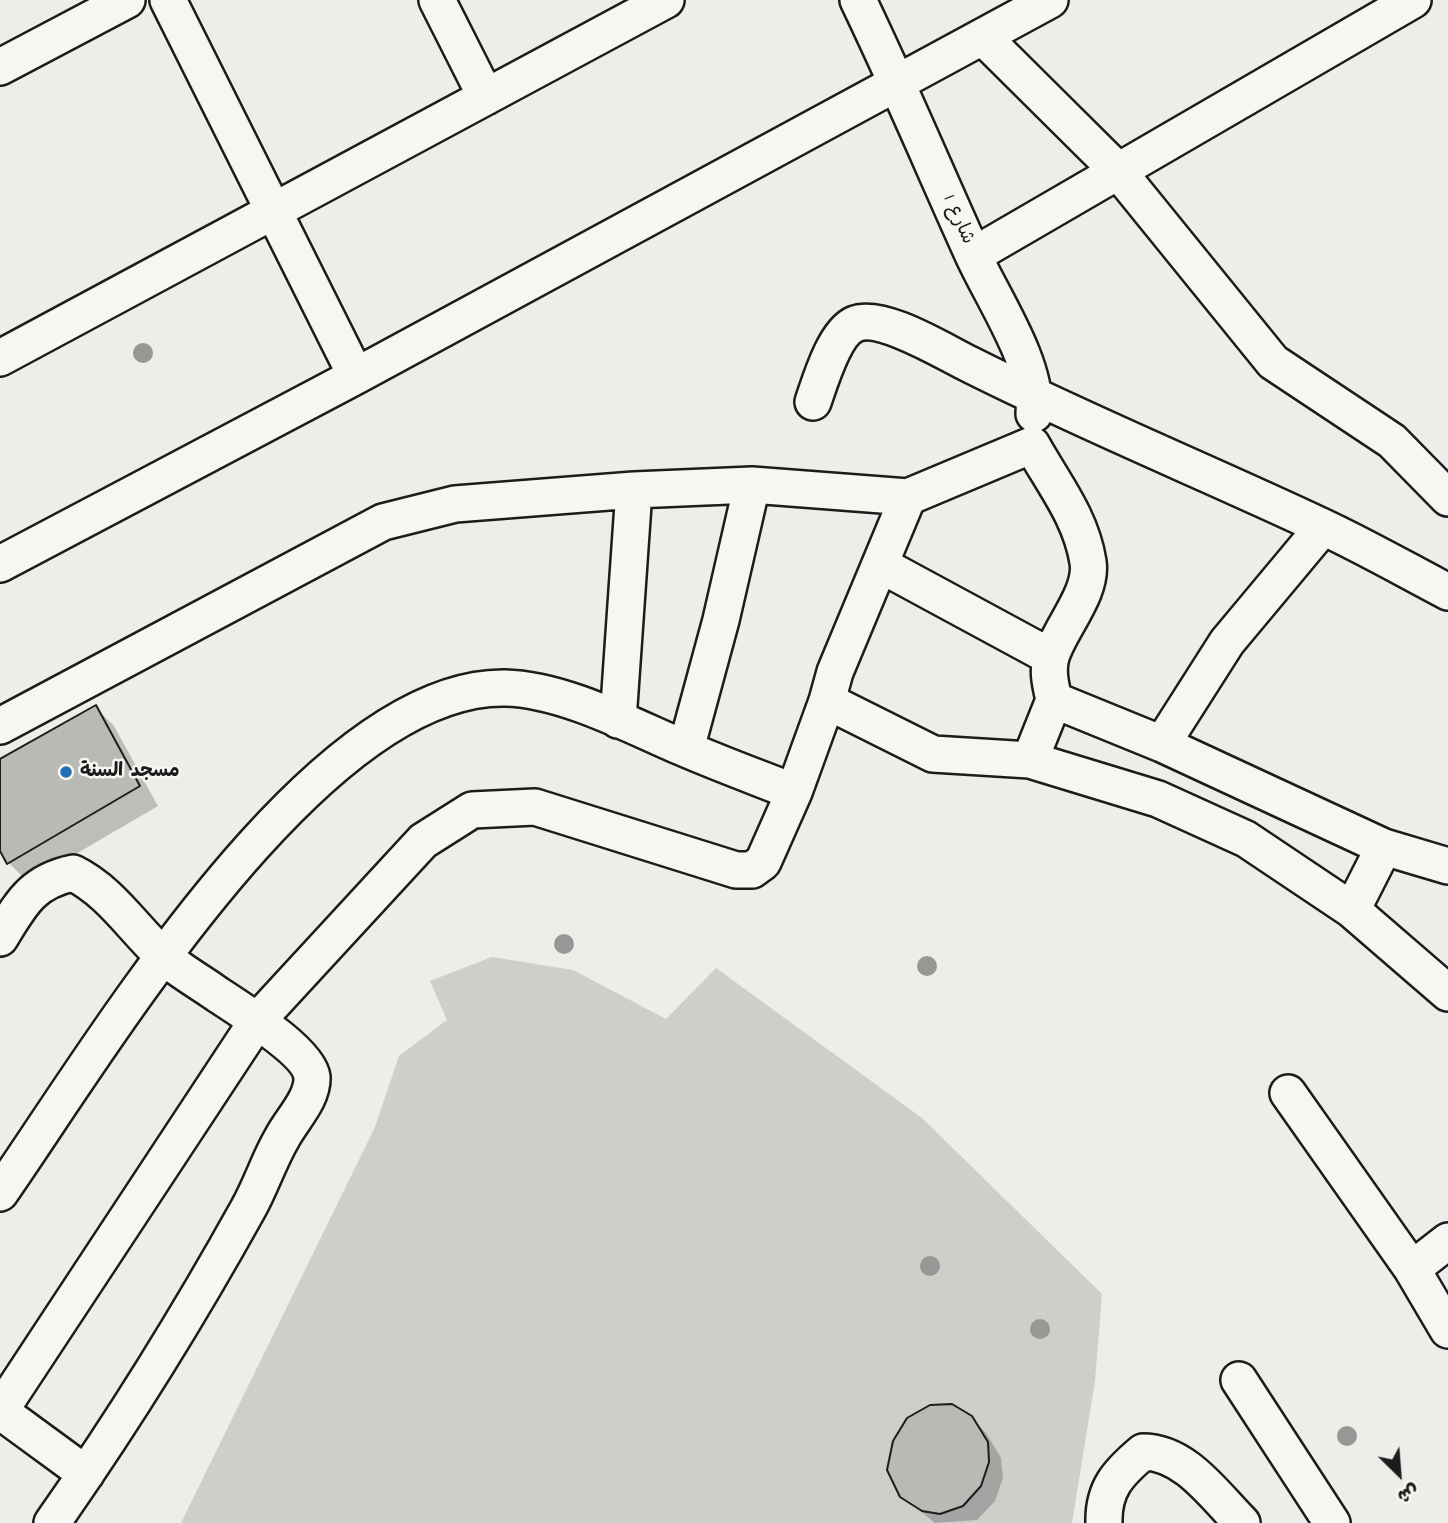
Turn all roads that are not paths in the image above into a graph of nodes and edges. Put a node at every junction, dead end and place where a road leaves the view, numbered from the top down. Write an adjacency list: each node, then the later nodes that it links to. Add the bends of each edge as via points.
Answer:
1 (127, 0): 9 (street)
2 (168, 0): 13 (street)
3 (437, 0): 11 (street)
4 (666, 0): 11 (street)
5 (858, 0): 10 (street, شارع 1)
6 (1051, 0): 8 (street)
7 (1406, 2): 12 (street)
8 (983, 37): 10 (street); 12 (street)
9 (0, 67)
10 (897, 82): 14 (street, شارع 1); 16 (street)
11 (486, 97): 13 (street)
12 (1118, 170): 14 (street); 23 (street, via 1273,362 1392,441)
13 (273, 210): 15 (street); 16 (street)
14 (974, 256): 17 (street, شارع 1, via 1028,367)
15 (0, 358)
16 (356, 376): 25 (street)
17 (1035, 398): 18 (street, via 901,331 872,323 855,324 842,336); 19 (street, شارع 1); 24 (street)
18 (813, 402)
19 (1032, 445): 22 (street); 28 (street, via 1074,512 1089,565 1079,600)
20 (752, 485): 21 (street); 22 (street); 34 (street)
21 (634, 490): 31 (street); 32 (street, via 455,504 383,522)
22 (908, 497): 26 (street)
23 (1448, 498)
24 (1323, 527): 27 (street); 33 (street, via 1227,642)
25 (0, 564)
26 (881, 565): 28 (street); 29 (street)
27 (1448, 592)
28 (1051, 657): 30 (street)
29 (827, 701): 35 (street, via 933,754); 36 (street)
30 (1054, 701): 33 (street); 35 (street)
31 (618, 720): 34 (street); 41 (street, via 558,698 509,688 472,689 437,699 340,760 208,895)
32 (0, 726)
33 (1161, 744): 37 (street)
34 (686, 749): 36 (street)
35 (1030, 760): 39 (street, via 1158,799 1246,839)
36 (794, 792): 43 (street, via 763,862 752,870 736,870 535,807 472,810 423,841)
37 (1384, 847): 38 (street); 39 (street)
38 (1448, 866)
39 (1352, 910): 42 (street)
40 (0, 938): 41 (street, via 23,901 49,878 73,873 105,895)
41 (163, 957): 43 (street); 45 (street)
42 (1448, 993)
43 (257, 1021): 50 (street); 51 (street, via 310,1068 308,1096 281,1139 250,1207)
44 (1288, 1093): 47 (street)
45 (0, 1193)
46 (1448, 1241): 47 (street)
47 (1412, 1269): 48 (street)
48 (1448, 1331)
49 (1239, 1380): 55 (street)
50 (5, 1396): 51 (street, via 0,1411)
51 (86, 1474): 52 (street)
52 (51, 1523)
53 (1104, 1523): 54 (street, via 1104,1501 1124,1468 1143,1452 1177,1459)
54 (1242, 1523)
55 (1332, 1523)

